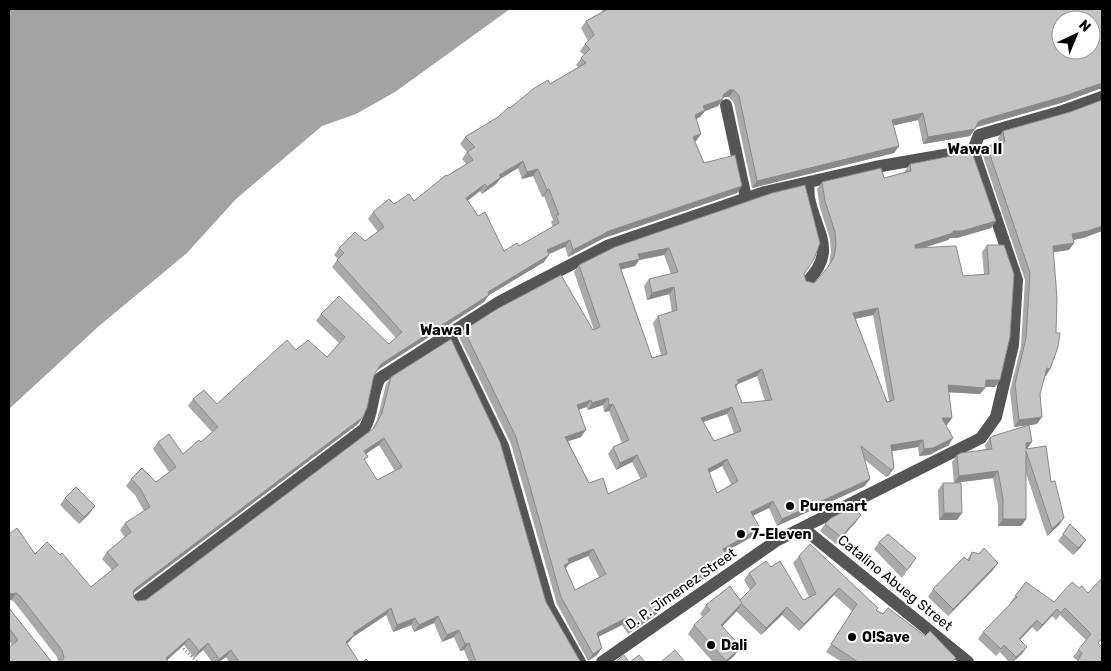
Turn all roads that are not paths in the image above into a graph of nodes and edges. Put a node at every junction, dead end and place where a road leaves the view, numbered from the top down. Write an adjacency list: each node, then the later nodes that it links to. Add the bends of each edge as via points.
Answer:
1 (1102, 97): 3 (street, via 979,135)
2 (726, 105): 5 (street)
3 (972, 150): 4 (street); 8 (street, D. P. Jimenez Street, via 1017,280 1013,345 996,417 981,438)
4 (808, 183): 5 (street); 6 (street, via 809,198 824,245 820,266)
5 (746, 198): 7 (street, via 607,246 498,302)
6 (807, 282)
7 (449, 334): 9 (street, via 380,378 364,429); 10 (street, via 503,446 550,607)
8 (803, 528): 11 (street, D. P. Jimenez Street, via 776,541); 12 (street, Catalino Abueg Street)
9 (136, 601)
10 (580, 662)
11 (602, 662)
12 (968, 662)

